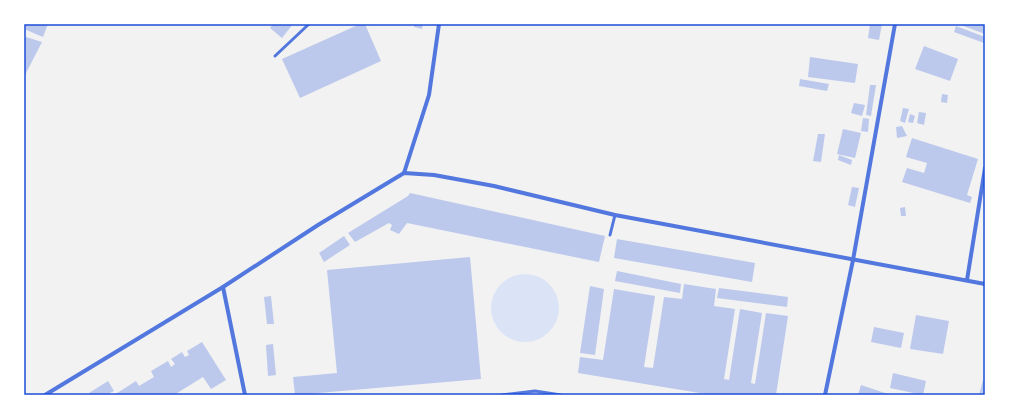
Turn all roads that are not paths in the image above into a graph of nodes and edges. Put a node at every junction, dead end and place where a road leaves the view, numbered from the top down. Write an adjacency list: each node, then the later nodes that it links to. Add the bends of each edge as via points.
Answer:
1 (308, 24): 4 (lane)
2 (439, 24): 6 (street, via 429,95)
3 (895, 24): 9 (street)
4 (275, 56)
5 (985, 168): 10 (street)
6 (404, 173): 7 (street, via 434,175 494,186); 12 (street)
7 (615, 215): 8 (lane); 9 (street)
8 (610, 235)
9 (853, 260): 10 (street); 17 (street)
10 (967, 280): 11 (street)
11 (985, 284)
12 (223, 287): 13 (street); 14 (street)
13 (45, 395)
14 (245, 395)
15 (501, 395): 16 (lane, via 535,391)
16 (561, 395)
17 (825, 395)

